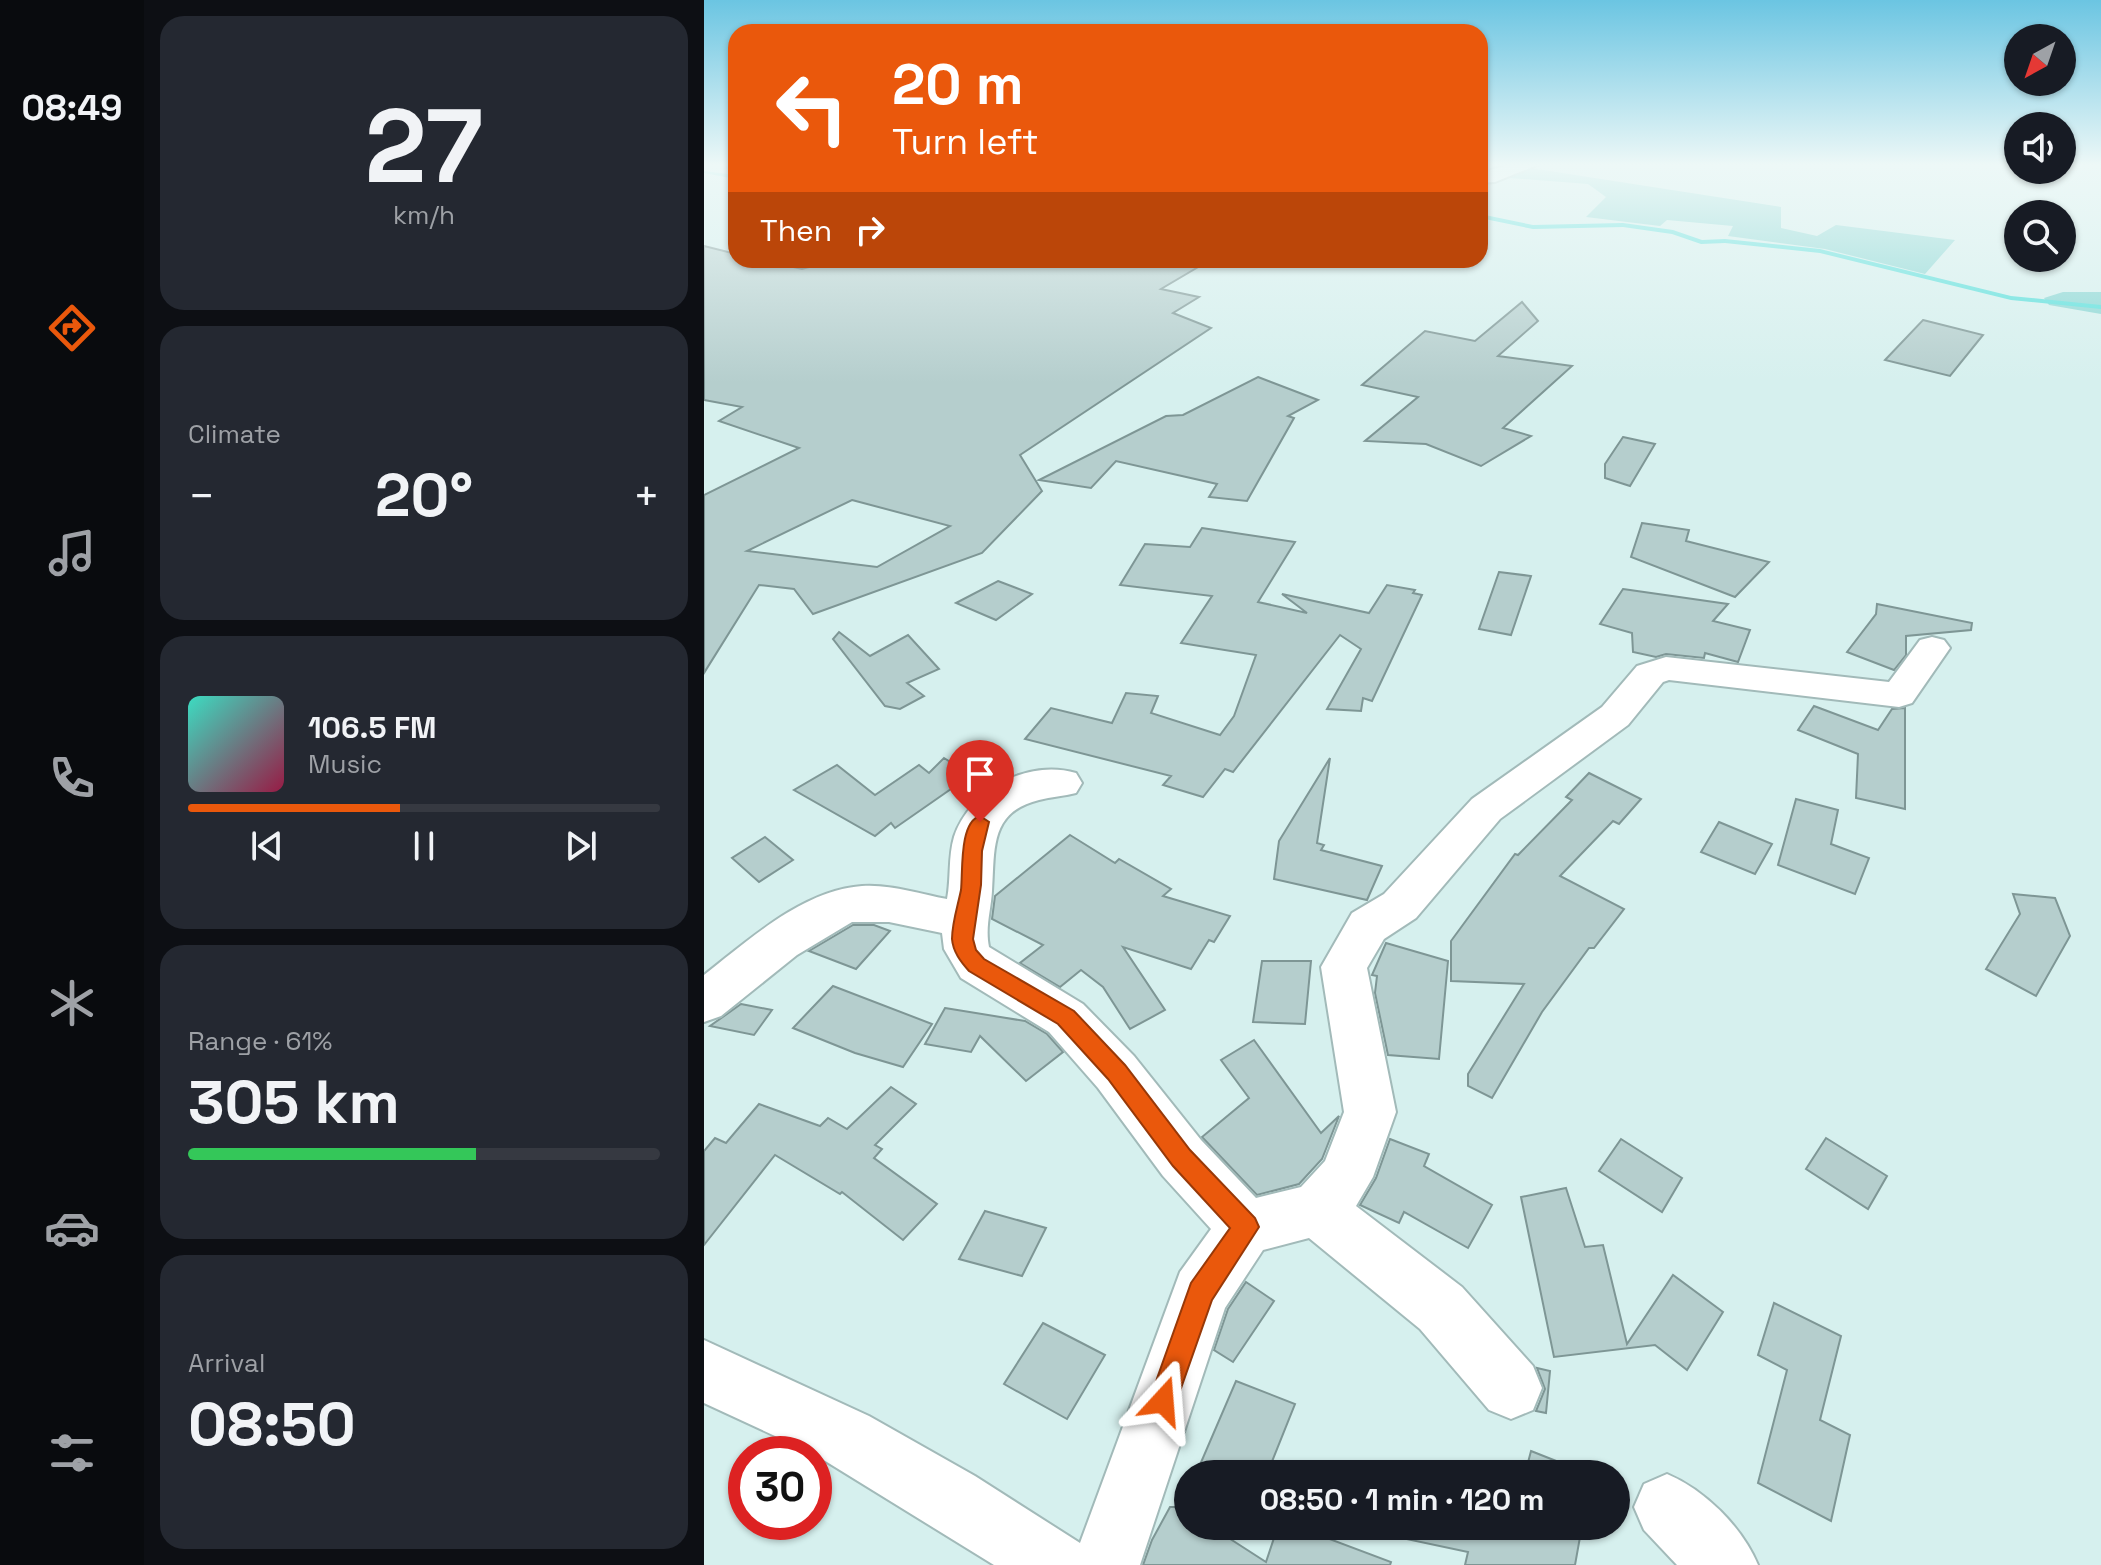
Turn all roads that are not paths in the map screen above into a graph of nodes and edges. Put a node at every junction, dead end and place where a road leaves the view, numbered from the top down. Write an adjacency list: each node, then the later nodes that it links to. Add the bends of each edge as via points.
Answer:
1 (1932, 648): 5 (street, via 1899,695 1666,668 1650,674 1615,716 1486,809 1400,906 1368,926 1344,967 1370,1112 1346,1177)
2 (1062, 783): 3 (street, via 1032,784 1003,798 980,822)
3 (966, 920): 4 (street, via 862,903 844,906 815,919); 6 (street, via 966,954 1066,1018)
4 (704, 1002)
5 (1317, 1210): 6 (street); 8 (street, via 1441,1308)
6 (1246, 1227): 11 (street, via 1201,1293)
7 (704, 1371): 10 (street, via 847,1438)
8 (1511, 1388)
9 (1667, 1507): 12 (street)
10 (1055, 1565)
11 (1106, 1565)
12 (1724, 1565)

